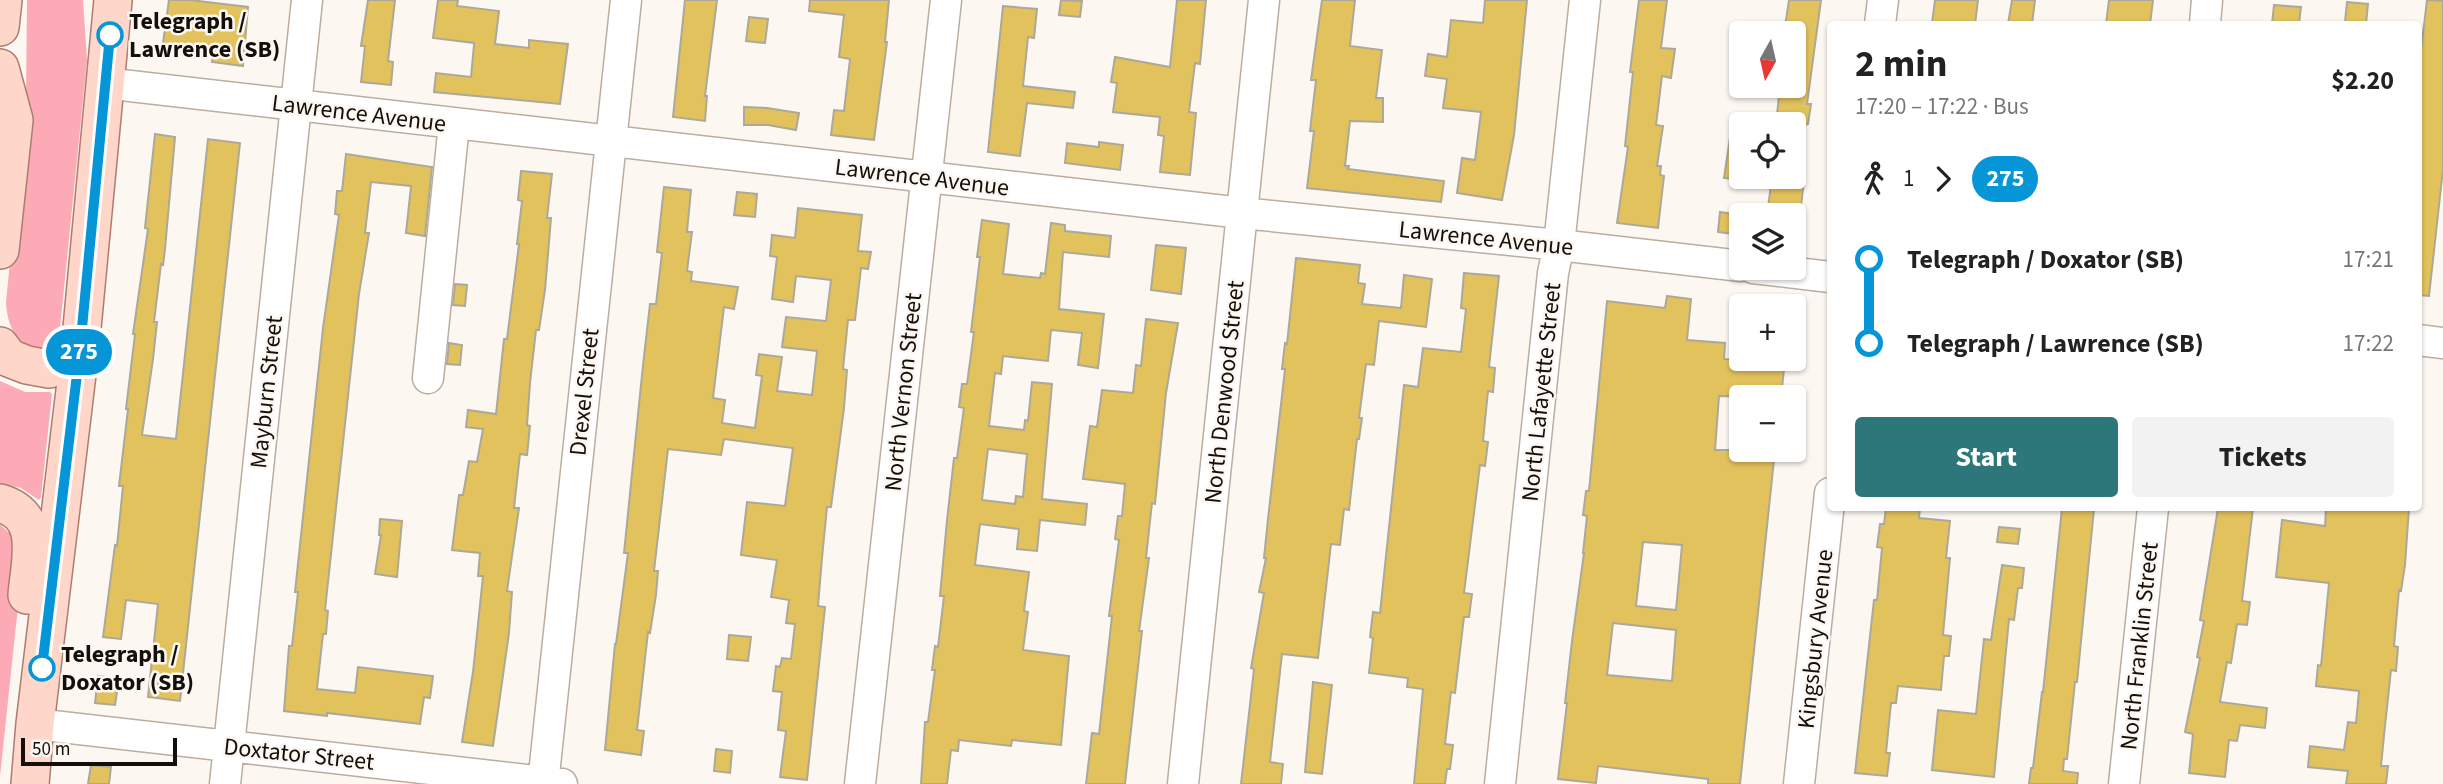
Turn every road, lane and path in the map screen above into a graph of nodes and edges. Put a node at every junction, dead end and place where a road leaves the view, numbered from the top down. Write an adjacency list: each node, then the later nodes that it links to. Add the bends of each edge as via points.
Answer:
1 (3, 0): 13 (main road)
2 (89, 0): 15 (main road)
3 (113, 0): 15 (main road)
4 (307, 0): 16 (street, Mayburn Street)
5 (626, 0): 18 (street, Drexel Street)
6 (946, 0): 19 (street, North Vernon Street)
7 (1264, 0): 20 (street, North Denwood Street)
8 (1585, 0): 21 (street, North Lafayette Street)
9 (1883, 0): 11 (street)
10 (2207, 0): 12 (street)
11 (1880, 21)
12 (2205, 21)
13 (0, 27)
14 (0, 68): 22 (main road, via 14,120)
15 (104, 83): 16 (street, Lawrence Avenue); 26 (main road)
16 (296, 106): 17 (street, Lawrence Avenue); 35 (street, Mayburn Street)
17 (454, 124): 18 (street, Lawrence Avenue); 30 (street)
18 (610, 142): 19 (street, Lawrence Avenue); 39 (street, Drexel Street)
19 (926, 177): 20 (street, Lawrence Avenue); 40 (street, North Vernon Street)
20 (1242, 213): 21 (street, Lawrence Avenue); 41 (street, North Denwood Street)
21 (1559, 245): 23 (street, Lawrence Avenue); 42 (street, North Lafayette Street)
22 (0, 250)
23 (1729, 265)
24 (1806, 274): 25 (street)
25 (1827, 277)
26 (81, 338): 29 (main road, via 67,359 49,369 9,358); 34 (main road)
27 (2422, 340): 28 (street)
28 (2443, 343)
29 (0, 346)
30 (428, 379)
31 (0, 503): 36 (main road, via 22,515 30,527)
32 (1828, 511): 43 (street, Kingsbury Avenue)
33 (2153, 511): 44 (street, North Franklin Street)
34 (35, 724): 35 (street, Doxtator Street); 37 (main road)
35 (229, 746): 38 (street, Mayburn Street); 39 (street, Doxtator Street)
36 (7, 784)
37 (30, 784)
38 (225, 784)
39 (549, 784)
40 (860, 784)
41 (1183, 784)
42 (1500, 784)
43 (1799, 784)
44 (2124, 784)

